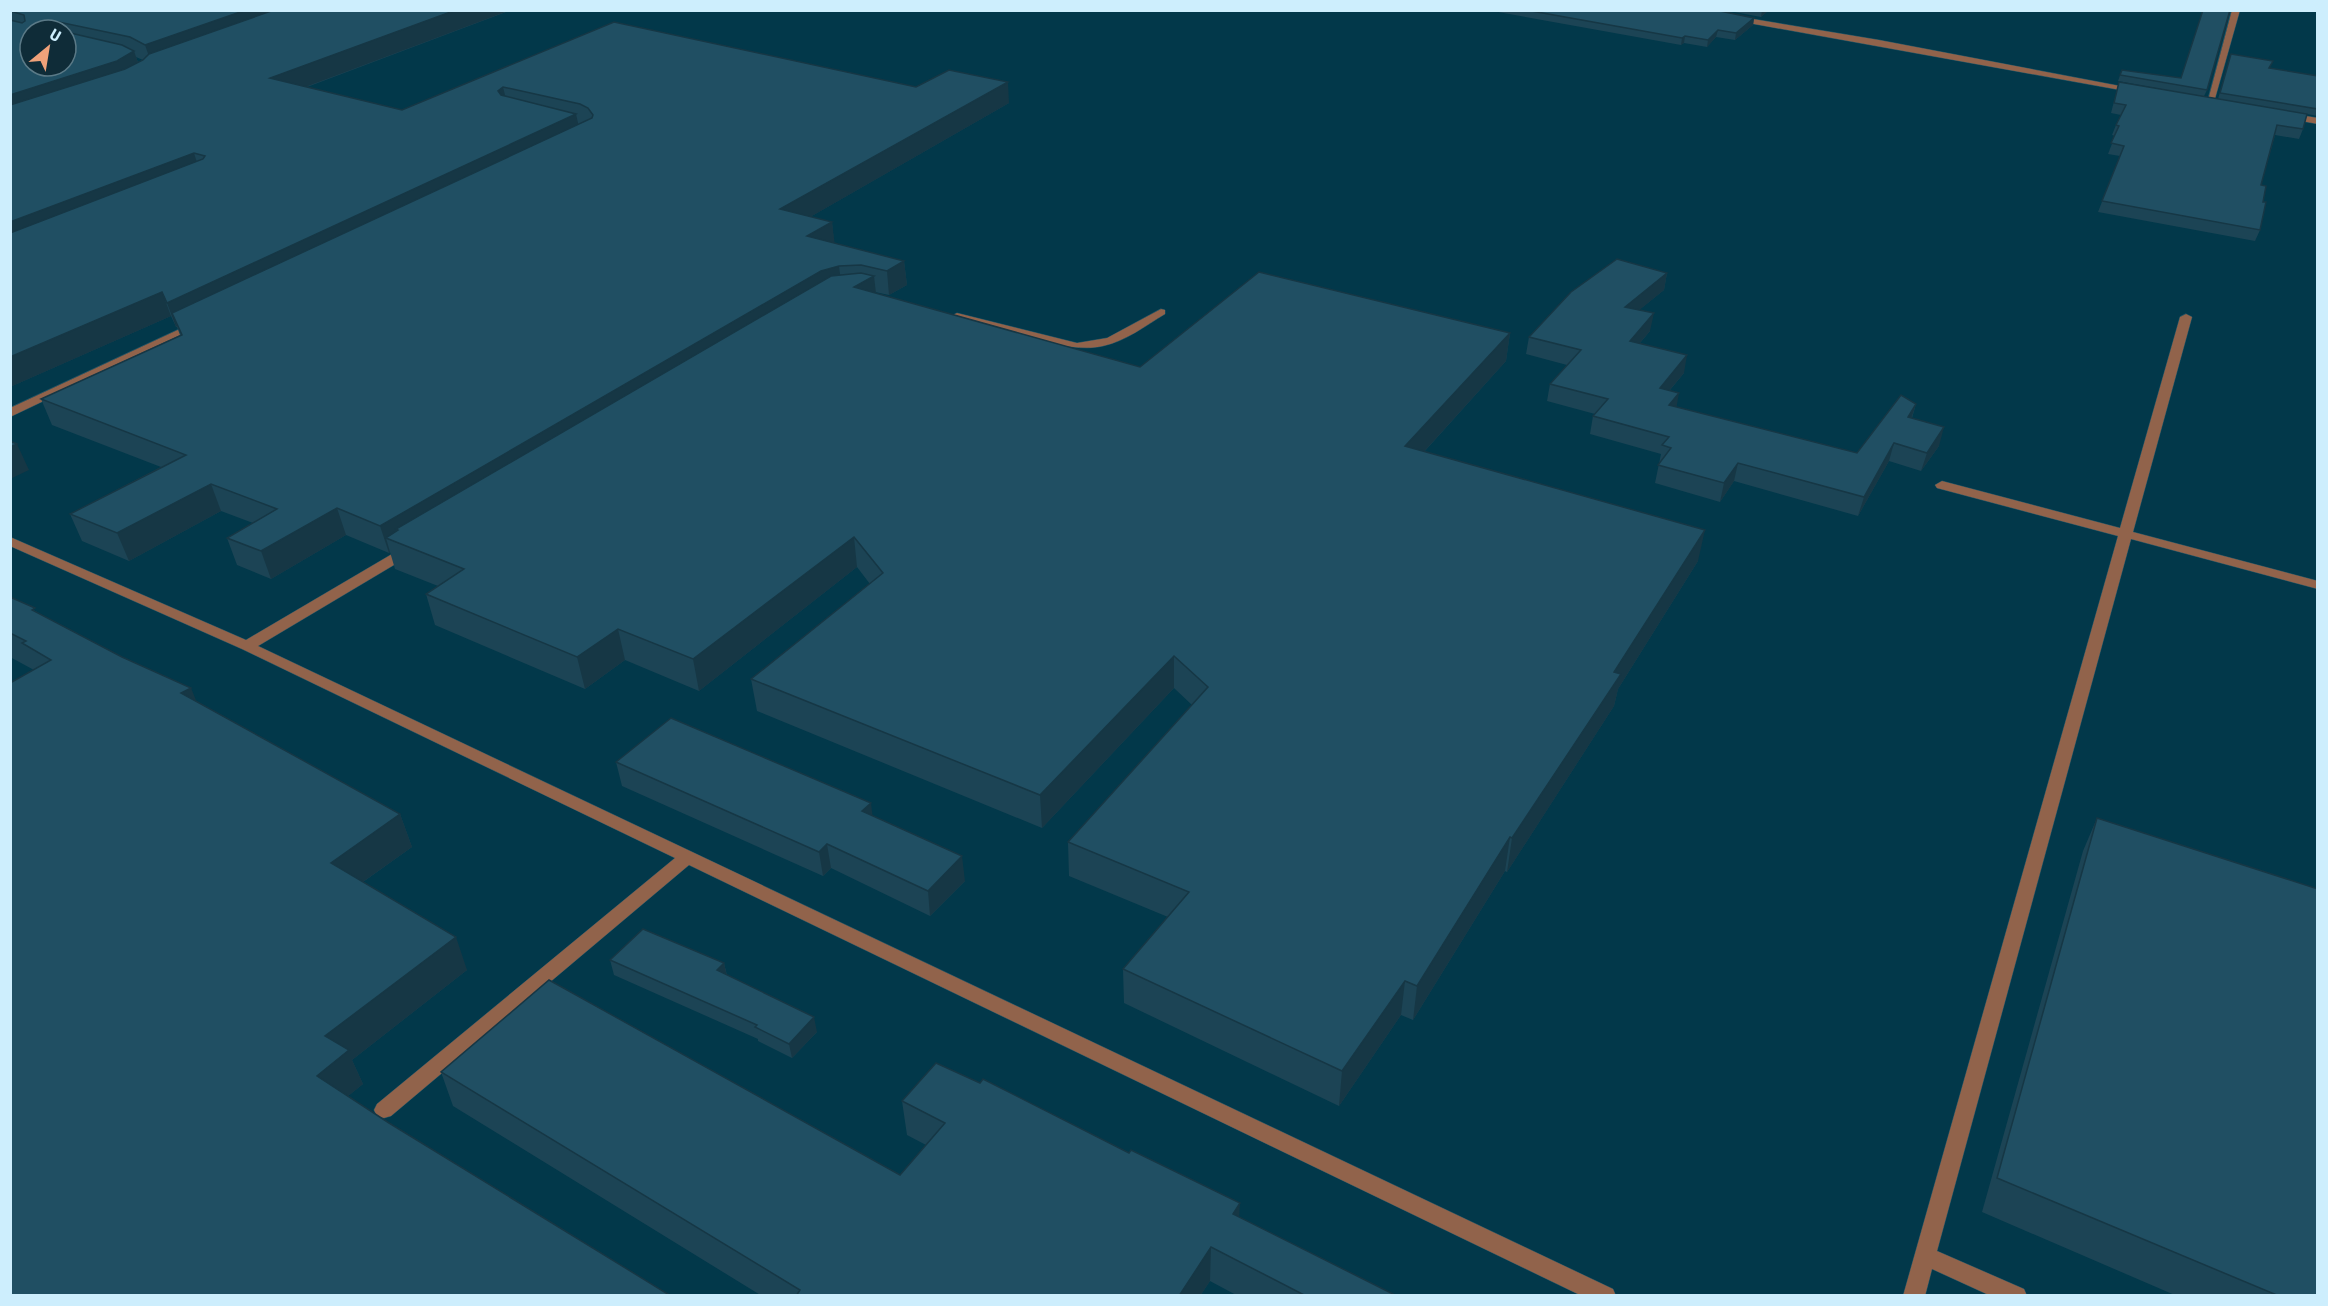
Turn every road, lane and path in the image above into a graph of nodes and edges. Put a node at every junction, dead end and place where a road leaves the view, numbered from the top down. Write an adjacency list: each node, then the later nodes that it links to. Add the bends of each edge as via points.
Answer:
1 (2236, 10): 5 (street)
2 (1726, 16): 3 (street)
3 (2144, 91)
4 (2199, 100): 5 (street)
5 (2210, 102): 6 (street)
6 (2221, 104)
7 (2275, 114): 8 (street)
8 (2318, 121)
9 (1161, 312): 10 (street, via 1112,342 1095,346 1077,346)
10 (942, 313)
11 (2186, 317): 15 (street)
12 (204, 321): 13 (street)
13 (10, 413)
14 (1942, 485): 15 (street)
15 (2126, 533): 18 (street); 22 (street)
16 (10, 541): 19 (street)
17 (421, 543): 19 (street)
18 (2318, 585)
19 (247, 646): 20 (street)
20 (687, 857): 21 (street); 23 (street)
21 (384, 1110)
22 (1925, 1256): 24 (street); 25 (street)
23 (1605, 1296)
24 (1914, 1296)
25 (2016, 1296)

